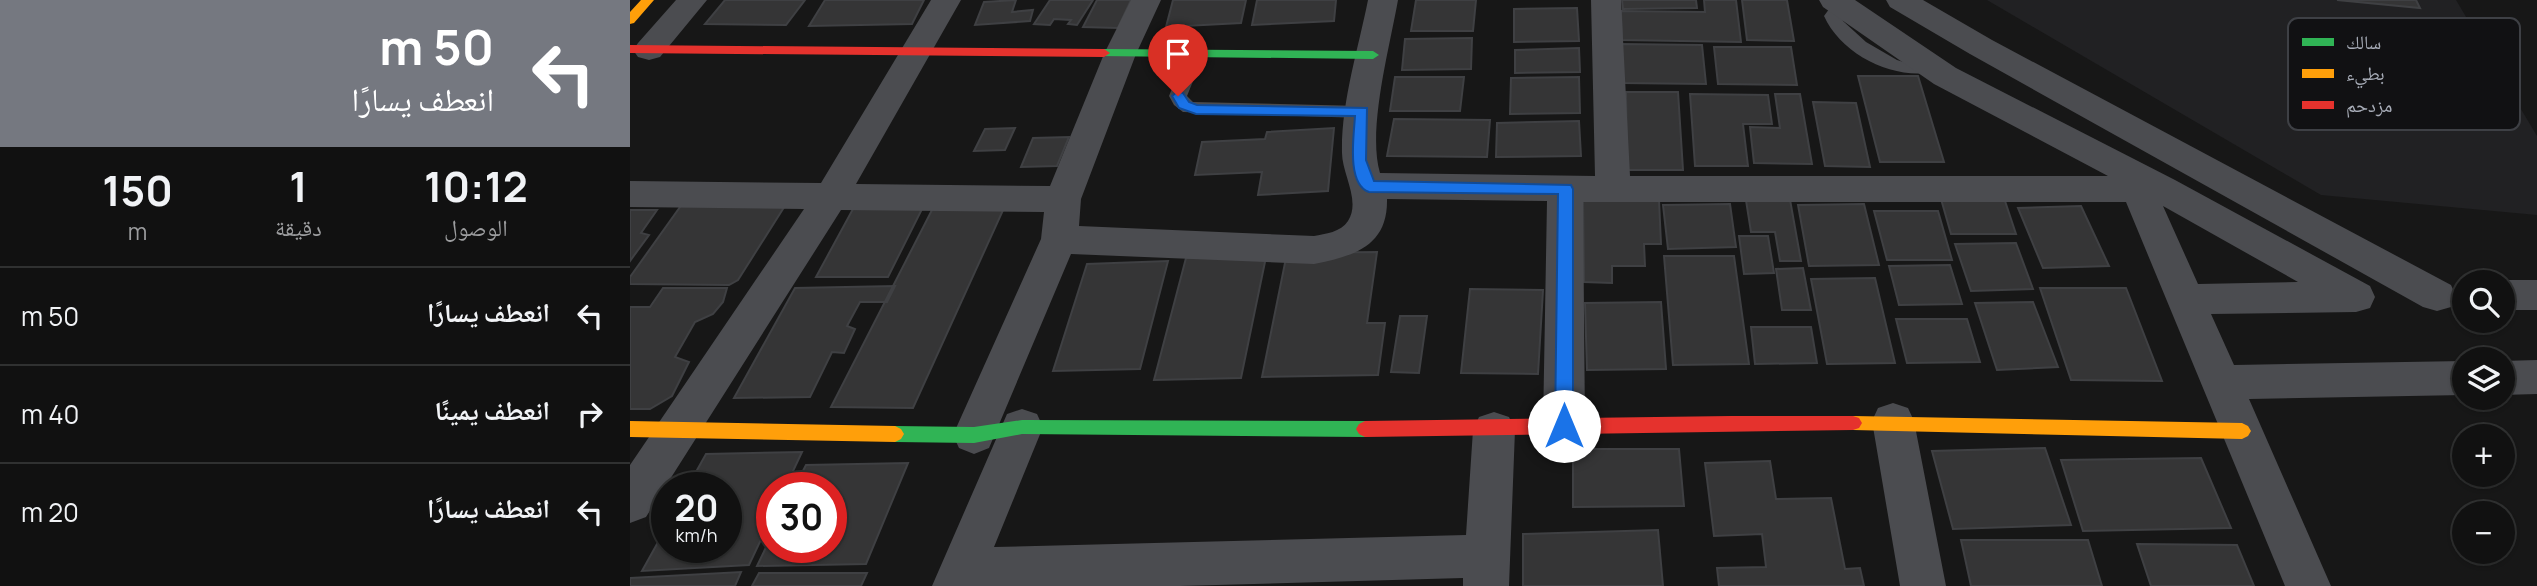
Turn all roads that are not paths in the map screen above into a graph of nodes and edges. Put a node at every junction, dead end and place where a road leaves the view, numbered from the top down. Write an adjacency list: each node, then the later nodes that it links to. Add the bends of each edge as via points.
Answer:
1 (648, 0): 9 (street)
2 (692, 0): 10 (street)
3 (946, 0): 11 (street)
4 (1146, 0): 12 (street)
5 (1383, 0): 14 (street)
6 (1606, 0): 19 (street)
7 (1901, 0): 26 (street)
8 (1837, 2): 17 (street, via 1932,66)
9 (630, 20)
10 (639, 49): 11 (street)
11 (917, 49): 12 (street); 21 (street)
12 (1120, 54): 13 (street); 22 (street)
13 (1195, 54): 14 (street); 15 (lane, via 1178,96 1189,108)
14 (1373, 55): 15 (street)
15 (1362, 112): 16 (street, via 1359,160)
16 (1369, 187): 18 (street); 23 (street, via 1367,222 1357,236 1314,250)
17 (2150, 188): 19 (street); 27 (street); 28 (street)
18 (1565, 189): 19 (street); 34 (street)
19 (1613, 189)
20 (630, 194): 21 (street)
21 (830, 198): 22 (street); 37 (street)
22 (1063, 199): 23 (street)
23 (1059, 239): 40 (street)
24 (2515, 295): 25 (street)
25 (2537, 295)
26 (2451, 296): 27 (street)
27 (2356, 297): 28 (street)
28 (2186, 299): 32 (street)
29 (2537, 377): 31 (street)
30 (2452, 378): 32 (street)
31 (2515, 378)
32 (2221, 382): 39 (street)
33 (1893, 421): 34 (street); 39 (street); 44 (street)
34 (1564, 426): 38 (street)
35 (1022, 427): 38 (street); 40 (street); 43 (street)
36 (630, 429): 37 (street)
37 (677, 430): 40 (street); 41 (street)
38 (1494, 430): 42 (street)
39 (2242, 431): 45 (street)
40 (974, 435)
41 (630, 503)
42 (1486, 571): 43 (street)
43 (958, 578)
44 (1923, 586)
45 (2308, 586)

